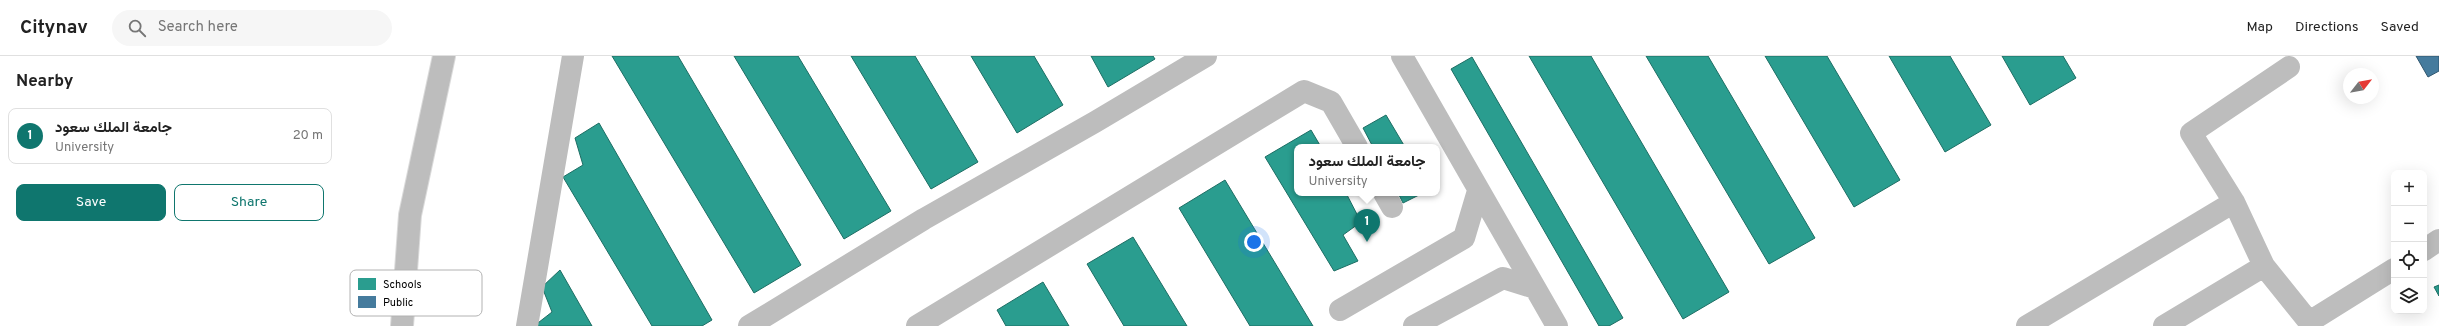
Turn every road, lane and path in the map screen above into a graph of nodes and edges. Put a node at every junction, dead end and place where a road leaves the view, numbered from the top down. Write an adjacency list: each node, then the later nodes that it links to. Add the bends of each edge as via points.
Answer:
1 (444, 56): 12 (main road, via 410,215)
2 (573, 56): 18 (main road)
3 (1206, 56): 19 (main road, via 924,219)
4 (1402, 56): 7 (main road)
5 (2289, 67): 8 (main road, via 2191,133)
6 (1355, 144): 20 (main road, via 1331,102 1304,91)
7 (1478, 191): 14 (main road); 15 (main road, via 1464,238)
8 (2234, 202): 11 (main road); 23 (main road)
9 (2439, 240): 10 (main road)
10 (2427, 248)
11 (2264, 266): 13 (main road, via 2309,322); 24 (main road)
12 (406, 270)
13 (2391, 271)
14 (1535, 288): 21 (main road, via 1503,278); 22 (main road)
15 (1340, 310)
16 (403, 316): 17 (main road)
17 (402, 326)
18 (527, 326)
19 (749, 326)
20 (916, 326)
21 (1414, 326)
22 (1557, 326)
23 (2027, 326)
24 (2164, 326)

